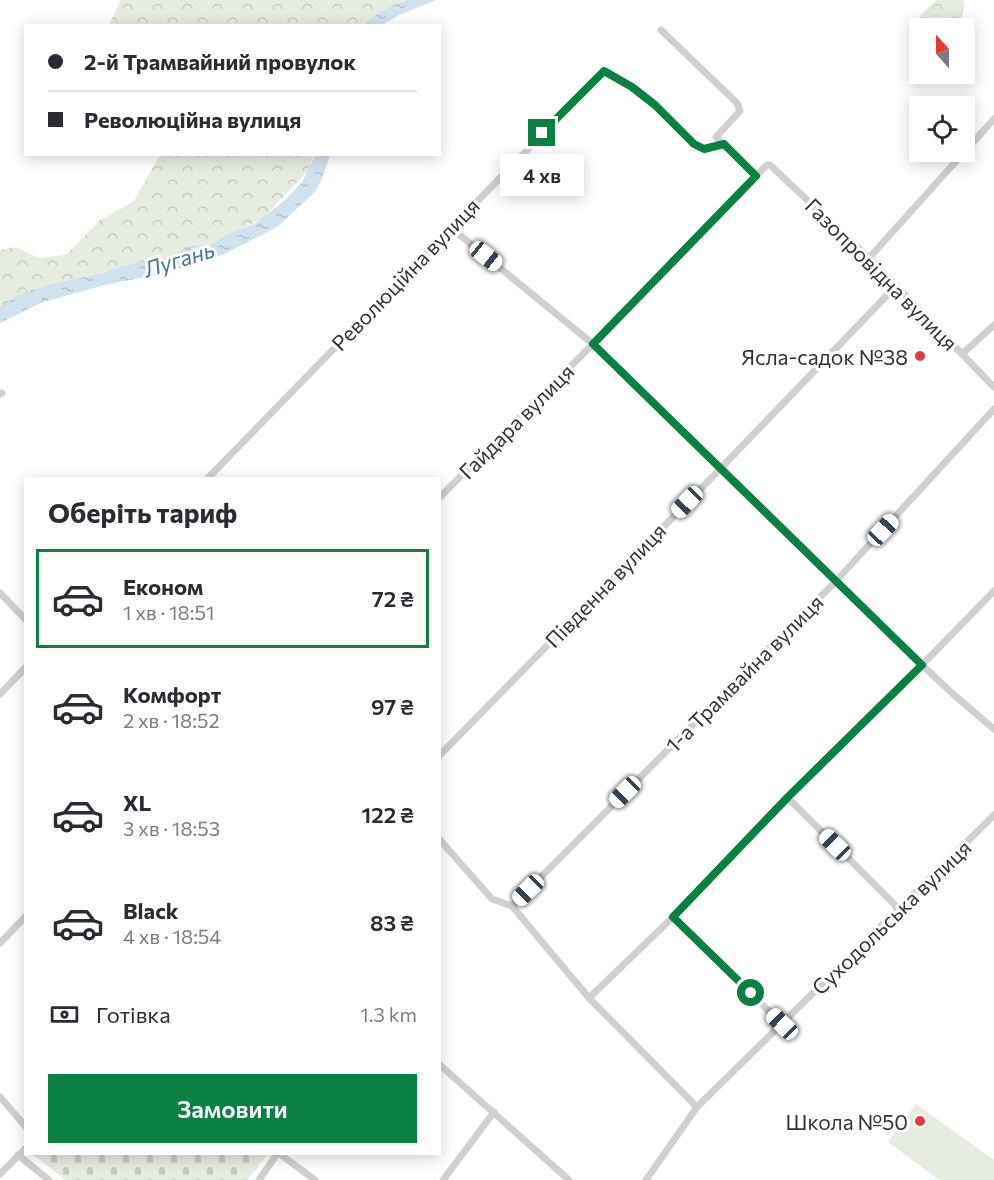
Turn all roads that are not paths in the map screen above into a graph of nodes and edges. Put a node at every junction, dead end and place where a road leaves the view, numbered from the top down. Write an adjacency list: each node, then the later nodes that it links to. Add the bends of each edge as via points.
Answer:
1 (661, 30): 3 (street, via 737,103 740,111 716,137)
2 (994, 119): 7 (street)
3 (724, 144): 5 (street); 6 (street, Революційна вулиця, via 704,149 694,144 655,105 604,71)
4 (767, 165): 5 (street, Гайдара вулиця); 7 (street, Газопровідна вулиця)
5 (756, 176): 10 (street, Гайдара вулиця)
6 (450, 227): 10 (street); 15 (street, Революційна вулиця)
7 (869, 258): 8 (street, Газопровідна вулиця)
8 (896, 286): 11 (street, Газопровідна вулиця); 14 (street, Південна вулиця)
9 (994, 325): 11 (street)
10 (593, 344): 14 (street); 16 (street, Гайдара вулиця)
11 (963, 354): 12 (street, Газопровідна вулиця)
12 (994, 387)
13 (994, 409): 17 (street, 1-а Трамвайна вулиця)
14 (720, 469): 17 (street); 25 (street, Південна вулиця)
15 (209, 477)
16 (441, 496)
17 (835, 582): 21 (street); 29 (street, 1-а Трамвайна вулиця)
18 (994, 591): 21 (street)
19 (0, 593): 20 (street)
20 (24, 618)
21 (922, 665): 24 (street); 26 (street)
22 (24, 669): 23 (street)
23 (0, 694)
24 (994, 729)
25 (441, 754)
26 (788, 797): 30 (street); 31 (street)
27 (994, 815): 30 (street, Суходольська вулиця)
28 (441, 841): 29 (street, via 492,899)
29 (512, 906): 34 (street)
30 (899, 909): 35 (street, Суходольська вулиця)
31 (673, 917): 34 (street); 35 (street)
32 (24, 918): 33 (street)
33 (0, 943)
34 (589, 998): 38 (street)
35 (782, 1024): 38 (street, Суходольська вулиця)
36 (441, 1066): 39 (street)
37 (0, 1097): 40 (street)
38 (697, 1107): 51 (street, Суходольська вулиця)
39 (494, 1112): 49 (street); 50 (street)
40 (24, 1125)
41 (24, 1150): 42 (street)
42 (18, 1155): 45 (street); 46 (street)
43 (278, 1155): 47 (street)
44 (280, 1155): 48 (street)
45 (0, 1174)
46 (49, 1180)
47 (258, 1180)
48 (315, 1180)
49 (443, 1180)
50 (569, 1180)
51 (646, 1180)

